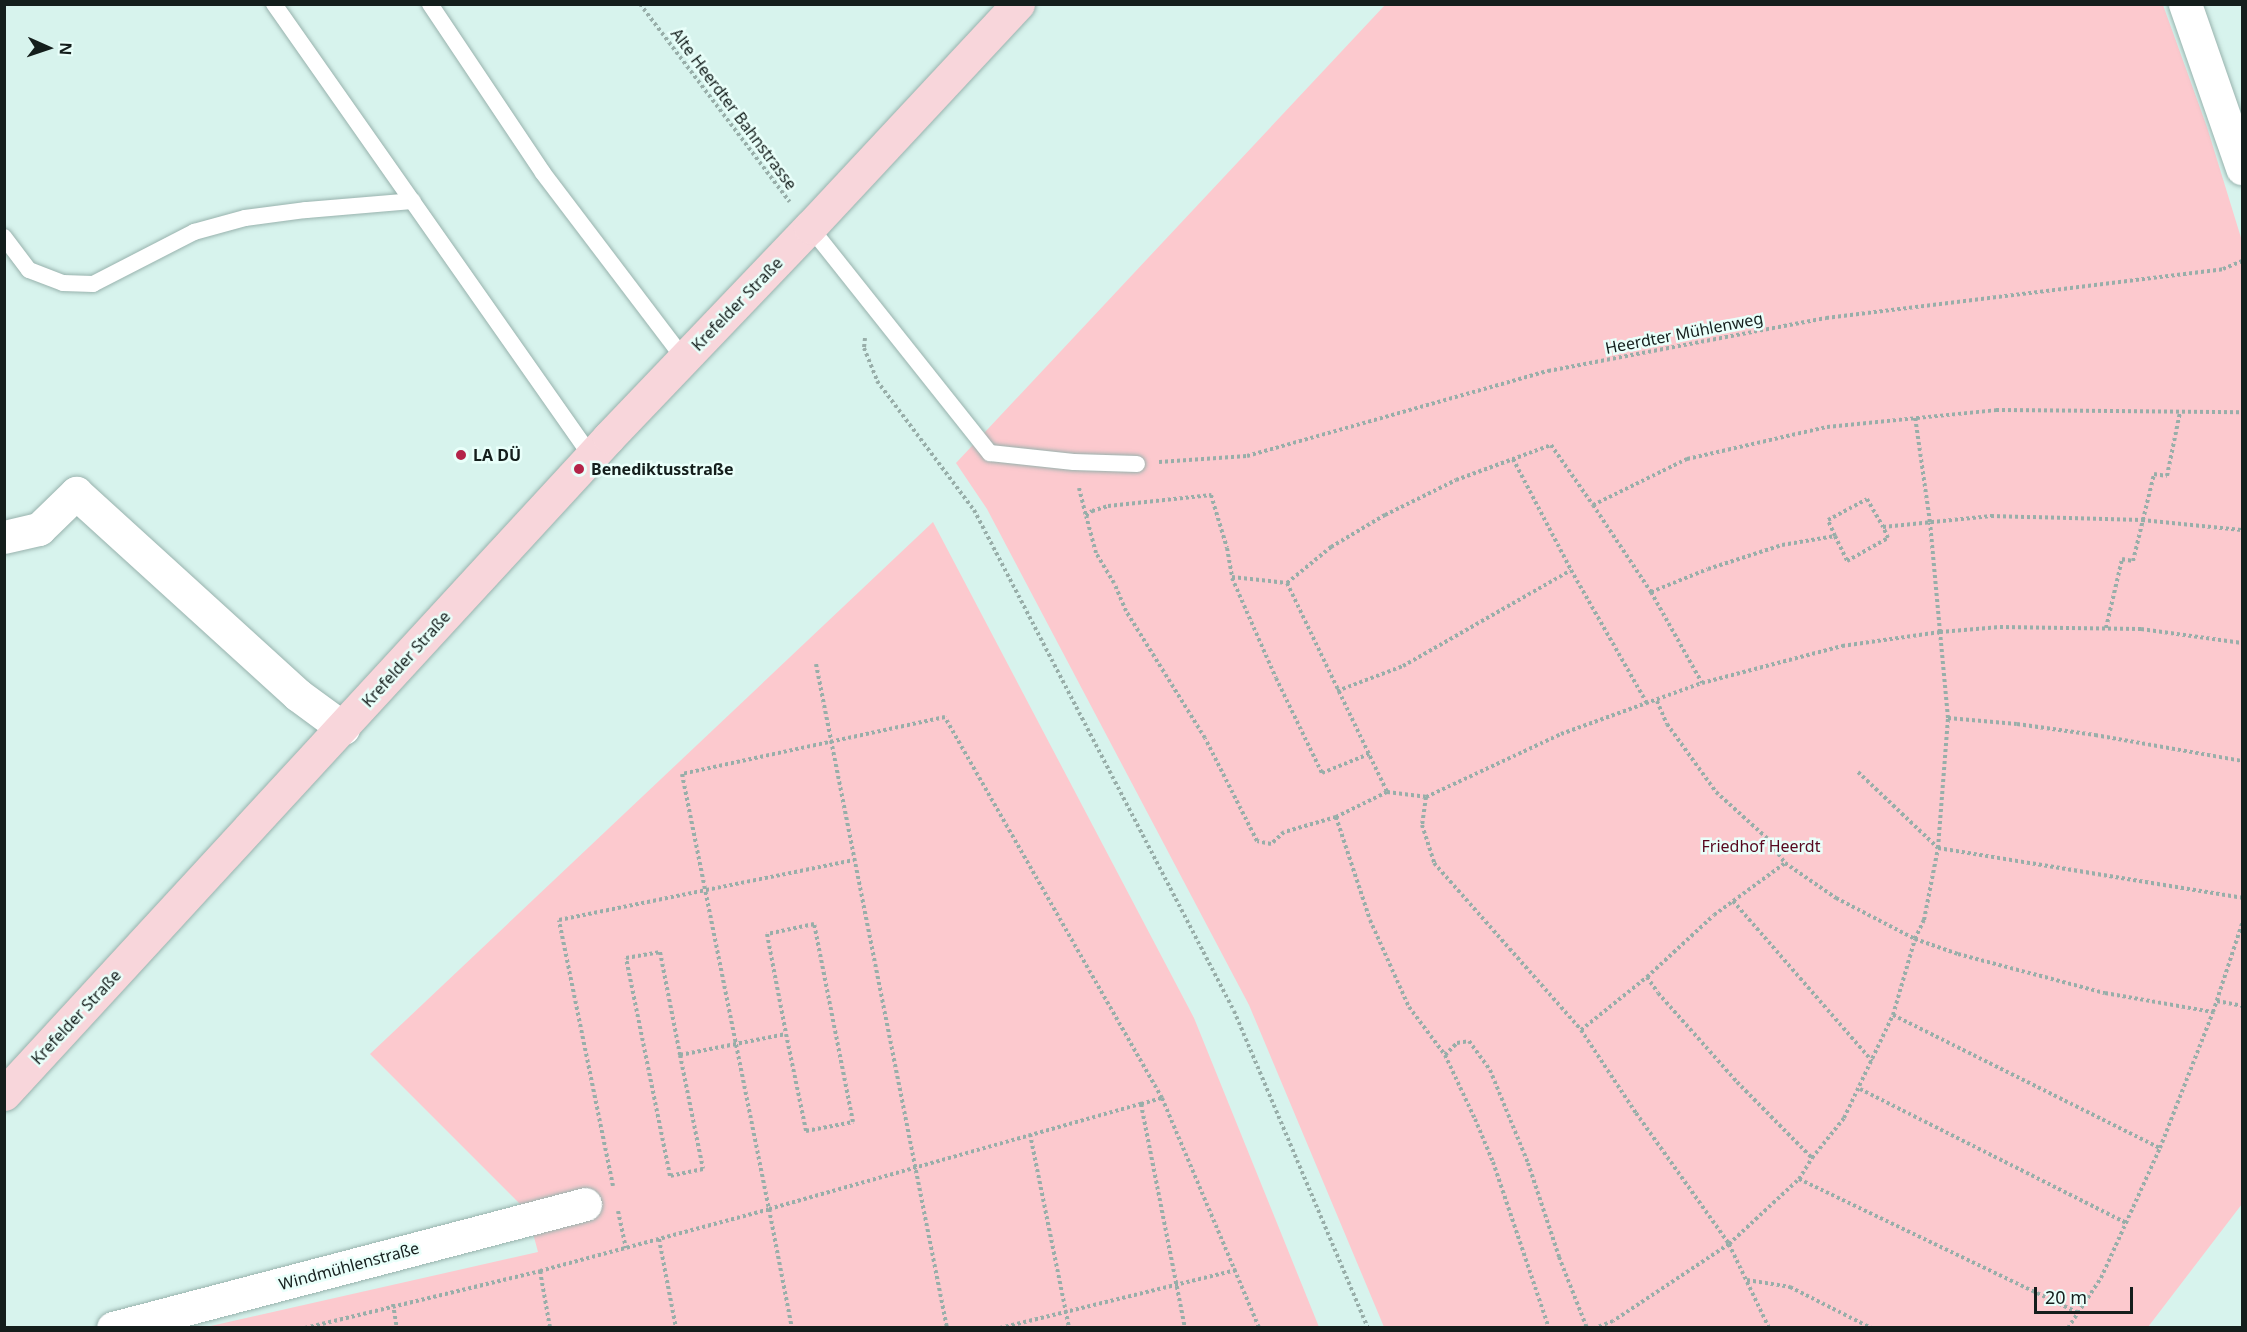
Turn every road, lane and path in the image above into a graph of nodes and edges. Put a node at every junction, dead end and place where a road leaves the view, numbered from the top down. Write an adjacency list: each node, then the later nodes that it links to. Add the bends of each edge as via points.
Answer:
1 (274, 4): 7 (lane)
2 (430, 4): 12 (lane, via 543,173)
3 (640, 4): 8 (path, Alte Heerdter Bahnstrasse)
4 (1018, 4): 8 (main road, Krefelder Straße)
5 (2185, 4): 6 (street)
6 (2242, 168)
7 (413, 201): 9 (lane, via 245,218 194,232 93,284 63,283 29,270); 16 (lane)
8 (810, 227): 11 (lane); 12 (main road, Krefelder Straße)
9 (4, 237)
10 (2242, 261): 18 (path, Heerdter Mühlenweg, via 2223,269 1814,320 1548,371 1247,456)
11 (870, 302): 18 (lane, via 990,453); 101 (path, via 864,348 877,381 974,510 1234,1011)
12 (684, 359): 16 (main road, Krefelder Straße)
13 (2180, 412): 14 (path); 15 (path, via 1996,410); 20 (path, via 2167,476 2154,474)
14 (2242, 412)
15 (1915, 417): 19 (path, via 1827,427 1687,459); 21 (path)
16 (591, 456): 39 (main road, Krefelder Straße)
17 (1513, 459): 19 (path, via 1551,445); 26 (path); 28 (path, via 1456,480 1385,515 1331,547)
18 (1137, 464)
19 (1593, 505): 29 (path)
20 (2142, 520): 21 (path, via 1991,516); 23 (path); 30 (path, via 2133,561 2122,559)
21 (1930, 522): 22 (path); 31 (path)
22 (1883, 527): 24 (path, via 1888,538 1847,561); 24 (path, via 1867,499 1828,520)
23 (2242, 530)
24 (1835, 536): 29 (path, via 1782,545)
25 (4, 537): 39 (street, via 39,529 76,493 298,694)
26 (1571, 570): 35 (path, via 1404,666); 37 (path)
27 (1232, 577): 28 (path); 41 (path, via 1275,678 1322,773); 46 (path, via 1210,495 1108,506 1086,516 1096,553 1126,611 1205,738 1257,841 1271,844 1284,832)
28 (1287, 583): 35 (path)
29 (1651, 592): 34 (path)
30 (2106, 628): 31 (path, via 2000,627); 32 (path)
31 (1940, 632): 34 (path, via 1842,646); 38 (path)
32 (2242, 643)
33 (816, 664): 40 (path)
34 (1702, 683): 36 (path)
35 (1337, 691): 41 (path)
36 (1657, 701): 37 (path); 49 (path, via 1667,724 1716,792 1768,839)
37 (1648, 705): 45 (path, via 1561,734)
38 (1948, 718): 42 (path, via 2062,730); 47 (path)
39 (343, 728): 67 (main road, Krefelder Straße)
40 (832, 741): 48 (path); 50 (path, via 682,774); 68 (path, via 945,717)
41 (1369, 754): 44 (path)
42 (2242, 761)
43 (1858, 772): 47 (path)
44 (1387, 792): 45 (path); 46 (path)
45 (1426, 797): 60 (path, via 1422,825 1434,863)
46 (1336, 817): 64 (path, via 1370,920 1409,1007)
47 (1938, 848): 51 (path); 54 (path, via 1924,920)
48 (854, 860): 50 (path); 73 (path)
49 (1785, 863): 52 (path); 54 (path, via 1836,898)
50 (705, 890): 62 (path); 75 (path, via 559,920)
51 (2242, 898)
52 (1733, 901): 55 (path); 65 (path)
53 (2242, 924): 56 (path)
54 (1915, 939): 58 (path, via 2105,993); 59 (path)
55 (1647, 977): 60 (path); 72 (path, via 1737,1082)
56 (2217, 1001): 57 (path); 58 (path)
57 (2242, 1006)
58 (2213, 1012): 71 (path)
59 (1893, 1015): 65 (path); 71 (path)
60 (1581, 1030): 80 (path)
61 (786, 1034): 61 (path, via 767,934 814,924 853,1122 806,1131); 62 (path)
62 (736, 1044): 63 (path); 77 (path)
63 (680, 1055): 63 (path, via 660,951 626,958 670,1176 703,1169)
64 (1444, 1055): 102 (path, via 1493,1162); 103 (path, via 1457,1042 1469,1041 1490,1071 1528,1163)
65 (1872, 1061): 66 (path)
66 (1860, 1089): 72 (path, via 1844,1118); 78 (path)
67 (4, 1094)
68 (1162, 1098): 69 (path); 82 (path)
69 (1141, 1104): 70 (path); 85 (path)
70 (1030, 1134): 73 (path); 87 (path)
71 (2160, 1148): 78 (path)
72 (1812, 1158): 74 (path)
73 (917, 1167): 77 (path); 96 (path)
74 (1799, 1179): 80 (path); 88 (path)
75 (614, 1190)
76 (601, 1203): 81 (path); 90 (street, Windmühlenstraße)
77 (769, 1209): 79 (path); 95 (path)
78 (2127, 1223): 88 (path, via 2101,1278)
79 (659, 1239): 81 (path); 94 (path)
80 (1729, 1244): 84 (path); 89 (path)
81 (626, 1248): 83 (path)
82 (1237, 1270): 85 (path); 100 (path)
83 (540, 1271): 86 (path); 93 (path)
84 (1747, 1280): 106 (path); 107 (path, via 1790,1287)
85 (1177, 1286): 87 (path); 99 (path)
86 (393, 1304): 91 (path); 92 (path)
87 (1066, 1312): 97 (path); 98 (path)
88 (2077, 1312): 108 (path)
89 (1613, 1321): 104 (path); 105 (path)
90 (113, 1328)
91 (305, 1328)
92 (397, 1328)
93 (550, 1328)
94 (676, 1328)
95 (792, 1328)
96 (947, 1328)
97 (1000, 1328)
98 (1069, 1328)
99 (1185, 1328)
100 (1259, 1328)
101 (1368, 1328)
102 (1549, 1328)
103 (1587, 1328)
104 (1595, 1328)
105 (1616, 1328)
106 (1769, 1328)
107 (1871, 1328)
108 (2068, 1328)

